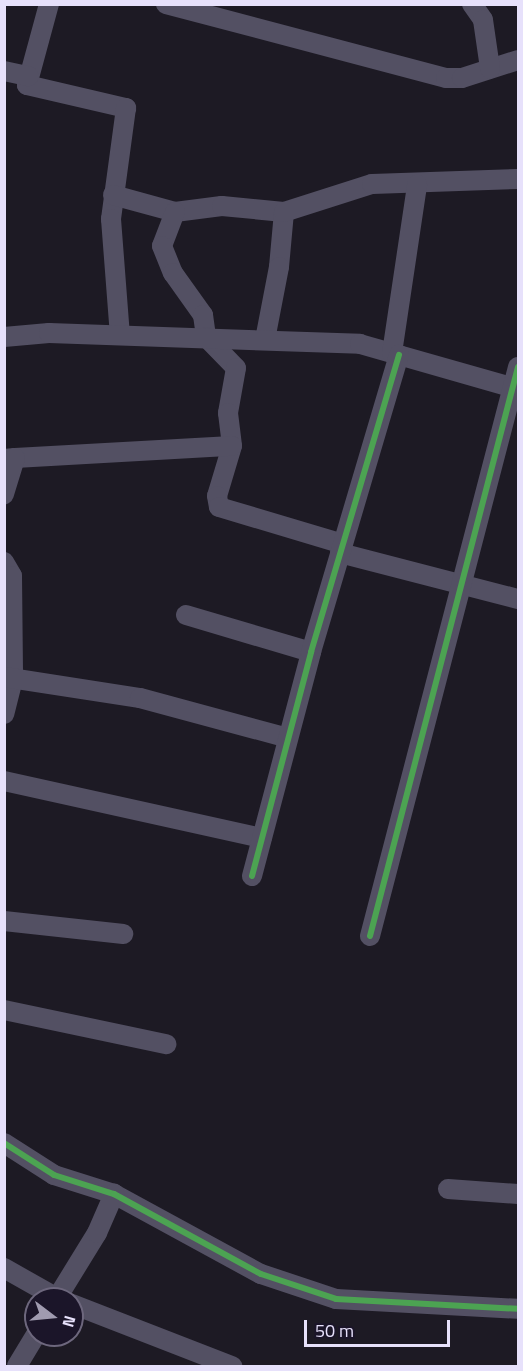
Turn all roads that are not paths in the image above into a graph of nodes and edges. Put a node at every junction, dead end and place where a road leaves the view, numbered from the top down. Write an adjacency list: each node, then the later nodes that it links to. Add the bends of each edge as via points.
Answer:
1 (50, 4): 7 (street)
2 (166, 4): 5 (street, via 446,78 462,78)
3 (472, 4): 5 (street, via 483,20)
4 (519, 60): 5 (street)
5 (490, 68)
6 (4, 71): 7 (street)
7 (28, 76): 10 (street, via 27,85 126,108)
8 (519, 179): 9 (street)
9 (417, 185): 12 (street, via 361,186); 17 (street)
10 (113, 195): 11 (street); 13 (street, via 111,219)
11 (175, 212): 12 (street, via 222,206); 15 (street, via 162,246 173,273 203,315)
12 (284, 212): 16 (street, via 279,267)
13 (120, 335): 14 (street, via 49,333); 15 (street)
14 (4, 337)
15 (206, 337): 16 (street); 20 (street, via 236,368 228,413)
16 (265, 340): 17 (street, via 360,344)
17 (396, 354): 19 (street); 23 (street)
18 (519, 367): 19 (street)
19 (516, 388): 25 (street)
20 (232, 446): 21 (street); 23 (street, via 217,496 219,507)
21 (10, 458): 22 (street)
22 (4, 494)
23 (341, 548): 25 (street); 28 (street)
24 (5, 566): 29 (street, via 12,576)
25 (460, 584): 26 (street); 37 (street)
26 (519, 600)
27 (186, 615): 28 (street)
28 (311, 652): 31 (street)
29 (9, 678): 30 (street); 31 (street, via 140,698)
30 (4, 714)
31 (288, 738): 33 (street)
32 (4, 781): 33 (street)
33 (262, 838): 34 (street)
34 (252, 876)
35 (4, 921): 36 (street)
36 (123, 934)
37 (370, 936)
38 (4, 1010): 39 (street)
39 (166, 1044)
40 (4, 1143): 42 (street, via 54,1175)
41 (448, 1189): 43 (street)
42 (114, 1194): 46 (street, via 97,1233); 48 (street, via 261,1274 336,1299)
43 (519, 1194)
44 (4, 1268): 45 (street)
45 (37, 1287)
46 (65, 1287)
47 (84, 1309): 51 (street)
48 (519, 1309)
49 (28, 1347): 50 (street)
50 (17, 1366)
51 (232, 1366)

